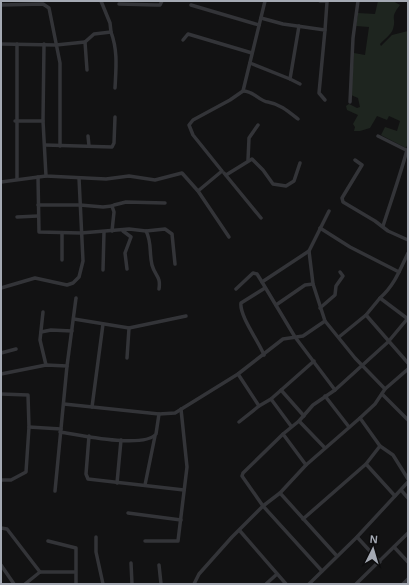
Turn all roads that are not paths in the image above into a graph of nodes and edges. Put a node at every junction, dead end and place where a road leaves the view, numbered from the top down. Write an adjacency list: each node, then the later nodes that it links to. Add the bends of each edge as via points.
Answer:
1 (101, 1): 14 (street)
2 (162, 1): 7 (street, via 160,5)
3 (265, 1): 10 (street)
4 (320, 1): 6 (street)
5 (358, 1): 29 (street, via 353,38)
6 (327, 2): 13 (street)
7 (119, 4)
8 (1, 5): 20 (street, via 46,5 51,14)
9 (191, 5): 11 (street)
10 (261, 18): 11 (street); 12 (street)
11 (259, 25): 21 (street)
12 (299, 26): 13 (street); 24 (street)
13 (325, 30): 28 (street, via 319,93)
14 (111, 32): 16 (street, via 94,34); 26 (street, via 117,63)
15 (183, 40): 21 (street, via 188,34)
16 (85, 42): 20 (street); 23 (street)
17 (1, 44): 18 (street)
18 (17, 44): 19 (street); 32 (street)
19 (44, 44): 20 (street); 33 (street)
20 (56, 45): 38 (street, via 60,63)
21 (252, 53): 22 (street)
22 (250, 63): 24 (street); 27 (street)
23 (87, 70)
24 (290, 79): 25 (street)
25 (300, 84)
26 (115, 88)
27 (243, 91): 31 (street, via 275,103); 44 (street, via 193,120 189,125 193,135)
28 (325, 100)
29 (350, 102)
30 (115, 117): 39 (street, via 113,145)
31 (298, 119)
32 (16, 121): 33 (street); 49 (street)
33 (43, 121): 37 (street)
34 (258, 125): 41 (street, via 249,138)
35 (88, 136): 39 (street)
36 (378, 136): 40 (street)
37 (44, 145): 38 (street); 46 (street)
38 (60, 146): 39 (street)
39 (88, 146)
40 (408, 150): 60 (street)
41 (248, 160): 43 (street, via 254,160 273,184 280,186 286,186 294,181); 45 (street)
42 (355, 160): 60 (street, via 362,165 342,200)
43 (300, 163)
44 (222, 171): 45 (street); 51 (street)
45 (226, 175): 59 (street)
46 (46, 176): 47 (street); 48 (street)
47 (38, 177): 49 (street); 53 (street)
48 (79, 178): 51 (street, via 106,179 129,176 155,180 182,173); 54 (street)
49 (17, 179): 50 (street)
50 (1, 182)
51 (198, 191): 70 (street)
52 (165, 202): 55 (street, via 126,202)
53 (38, 205): 54 (street); 57 (street)
54 (80, 205): 55 (street); 68 (street)
55 (112, 206): 63 (street)
56 (329, 211): 61 (street)
57 (38, 216): 58 (street); 67 (street, via 39,232)
58 (17, 217)
59 (261, 218)
60 (383, 226): 71 (street)
61 (320, 228): 72 (street); 79 (street, via 350,247)
62 (139, 230): 64 (street); 65 (street); 69 (street)
63 (112, 231): 64 (street); 66 (street)
64 (123, 231): 69 (street)
65 (146, 231): 75 (street, via 161,228 172,234); 84 (street, via 150,238 152,264 160,281)
66 (104, 232): 68 (street); 77 (street)
67 (62, 233): 68 (street); 74 (street)
68 (82, 233): 82 (street, via 82,270 74,283 63,285 31,278)
69 (131, 237): 76 (street, via 125,253)
70 (229, 237)
71 (408, 240)
72 (309, 251): 80 (street); 81 (street)
73 (408, 253): 79 (street)
74 (62, 260)
75 (175, 264)
76 (127, 269)
77 (103, 270)
78 (340, 272): 89 (street, via 343,276 336,286 335,295)
79 (399, 272): 87 (street, via 387,292)
80 (262, 282): 83 (street); 85 (street, via 257,274 253,273)
81 (313, 284): 88 (street, via 305,285); 89 (street)
82 (1, 288)
83 (265, 288): 88 (street); 105 (street, via 240,306)
84 (159, 289)
85 (236, 289)
86 (76, 298): 93 (street)
87 (380, 298): 91 (street); 94 (street)
88 (276, 305): 100 (street)
89 (320, 308): 95 (street)
90 (43, 312): 99 (street)
91 (366, 315): 101 (street); 102 (street)
92 (186, 316): 97 (street)
93 (74, 319): 96 (street); 98 (street)
94 (408, 319): 102 (street)
95 (325, 320): 100 (street, via 307,334); 101 (street)
96 (103, 324): 97 (street); 124 (street)
97 (129, 328): 106 (street)
98 (72, 331): 99 (street); 111 (street)
99 (41, 332): 109 (street, via 40,340)
100 (295, 337): 105 (street, via 283,339); 107 (street)
101 (339, 337): 110 (street)
102 (388, 342): 108 (street); 110 (street)
103 (16, 349): 104 (street)
104 (1, 353)
105 (264, 355): 114 (street)
106 (128, 358)
107 (314, 361): 116 (street); 117 (street)
108 (408, 363)
109 (46, 365): 111 (street); 113 (street)
110 (362, 365): 115 (street); 117 (street)
111 (67, 366): 122 (street)
112 (408, 369): 115 (street)
113 (1, 374)
114 (238, 374): 123 (street); 125 (street)
115 (385, 389): 119 (street)
116 (281, 390): 121 (street); 127 (street)
117 (335, 390): 120 (street)
118 (1, 394): 133 (street, via 28,395)
119 (382, 394): 128 (street); 129 (street)
120 (325, 396): 127 (street); 134 (street)
121 (271, 399): 123 (street); 132 (street)
122 (64, 404): 124 (street); 135 (street)
123 (259, 406): 131 (street)
124 (92, 407): 126 (street)
125 (181, 409): 126 (street, via 171,414); 150 (street, via 187,458)
126 (158, 414): 138 (street)
127 (304, 416): 130 (street)
128 (360, 418): 134 (street); 142 (street)
129 (408, 420)
130 (300, 421): 132 (street); 143 (street)
131 (240, 422)
132 (291, 426): 136 (street)
133 (29, 427): 135 (street); 146 (street, via 26,472 11,480)
134 (349, 427): 143 (street)
135 (61, 430): 137 (street); 152 (street)
136 (283, 434): 144 (street); 156 (street, via 243,473 245,481)
137 (89, 436): 139 (street); 148 (street, via 87,477 93,481)
138 (155, 436): 140 (street); 141 (street)
139 (121, 440): 140 (street); 148 (street)
140 (142, 440): 141 (street)
141 (153, 445): 149 (street)
142 (380, 446): 145 (street); 147 (street, via 393,455)
143 (325, 448): 144 (street)
144 (306, 464): 153 (street)
145 (366, 464): 154 (street); 158 (street)
146 (1, 480)
147 (408, 480): 151 (street)
148 (117, 483): 149 (street)
149 (145, 485): 150 (street)
150 (184, 490): 159 (street)
151 (401, 490): 154 (street); 155 (street)
152 (54, 491)
153 (280, 492): 156 (street); 158 (street)
154 (395, 496): 164 (street)
155 (408, 498)
156 (263, 506): 161 (street); 174 (street)
157 (128, 513): 159 (street)
158 (303, 519): 168 (street)
159 (180, 520): 166 (street, via 177,542)
160 (1, 528): 175 (street, via 7,529)
161 (240, 531): 177 (street); 185 (street, via 205,567)
162 (408, 534): 167 (street)
163 (96, 537): 182 (street, via 96,552)
164 (356, 537): 168 (street); 169 (street)
165 (48, 541): 176 (street, via 76,548)
166 (145, 541)
167 (394, 547): 169 (street); 170 (street)
168 (336, 555): 174 (street)
169 (380, 562): 189 (street)
170 (408, 562)
171 (131, 563): 183 (street)
172 (1, 565): 179 (street)
173 (159, 565): 184 (street)
174 (322, 571): 188 (street)
175 (40, 572): 176 (street); 180 (street)
176 (75, 572): 181 (street)
177 (277, 574): 186 (street); 187 (street)
178 (408, 579): 190 (street)
179 (14, 584)
180 (26, 584)
181 (76, 584)
182 (103, 584)
183 (132, 584)
184 (161, 584)
185 (194, 584)
186 (266, 584)
187 (286, 584)
188 (309, 584)
189 (356, 584)
190 (403, 584)

